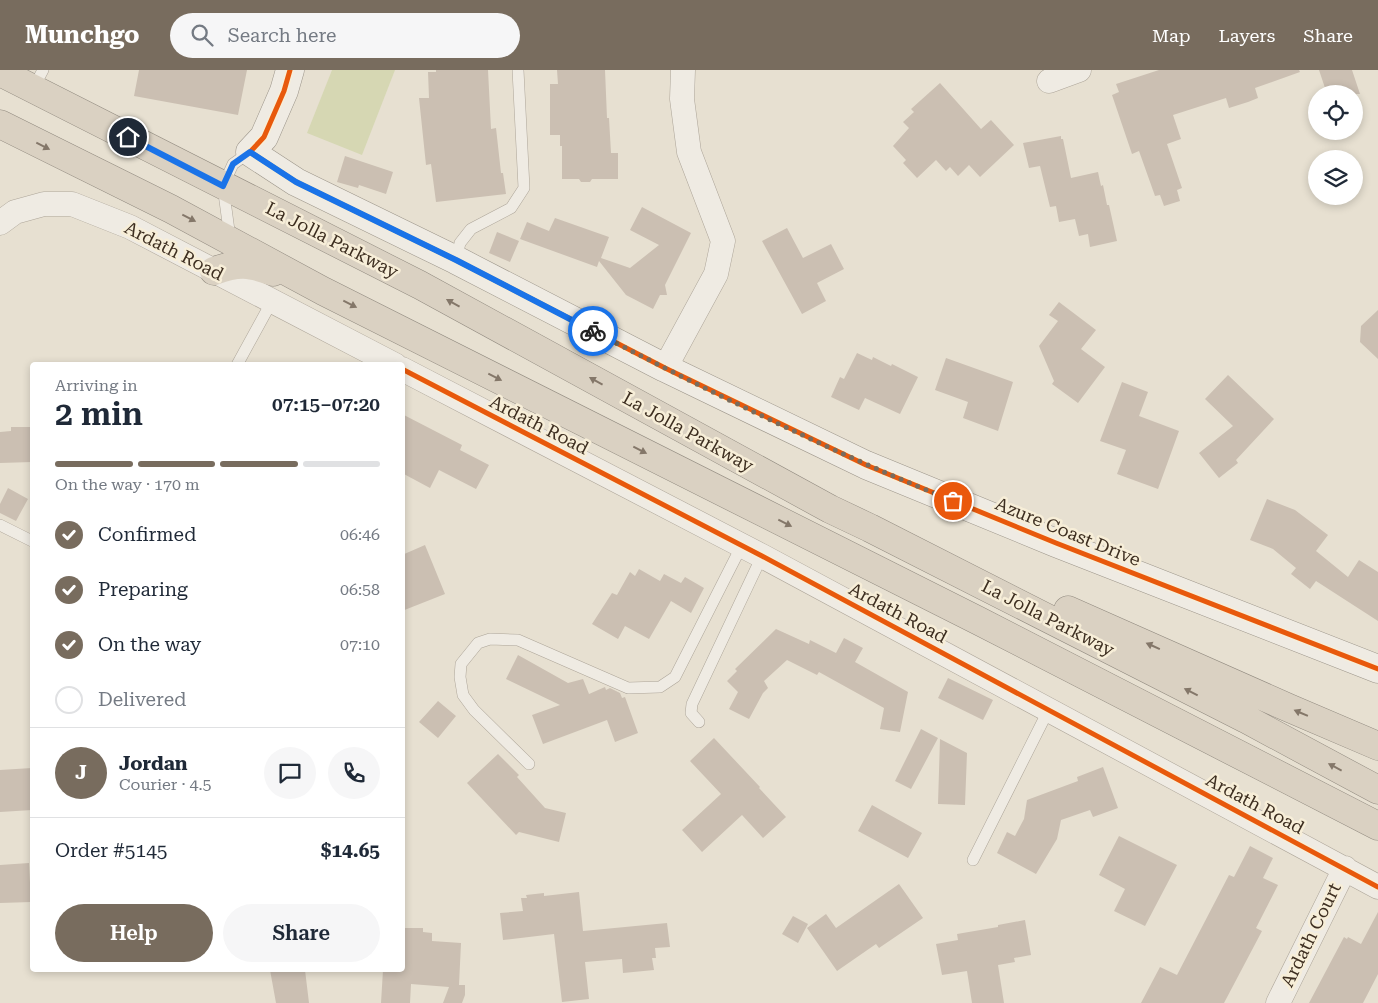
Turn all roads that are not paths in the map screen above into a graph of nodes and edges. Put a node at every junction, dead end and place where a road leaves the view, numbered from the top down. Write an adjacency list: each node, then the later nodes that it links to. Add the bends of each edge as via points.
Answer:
1 (290, 70): 9 (street, via 264,137)
2 (518, 70): 13 (lane, via 524,188 511,208 471,229 460,242)
3 (683, 70): 19 (street, via 682,99 689,152 723,242 716,274)
4 (1079, 70): 7 (street)
5 (0, 72): 6 (highway, La Jolla Parkway)
6 (38, 79): 10 (highway, La Jolla Parkway)
7 (1049, 80)
8 (0, 124): 12 (highway, La Jolla Parkway, one-way to 12)
9 (250, 152): 10 (lane, via 233,164); 13 (street, Azure Coast Drive, via 296,182)
10 (223, 186): 12 (lane); 22 (highway, La Jolla Parkway, one-way to 10, via 420,286)
11 (0, 223): 14 (street, Ardath Road, via 15,212 44,204 72,204 130,227)
12 (230, 240): 15 (highway, La Jolla Parkway)
13 (456, 260): 19 (street, Azure Coast Drive)
14 (214, 271): 15 (highway, via 231,265 253,265); 16 (street, Ardath Road)
15 (323, 291): 31 (highway, La Jolla Parkway, one-way to 31)
16 (272, 301): 17 (lane); 18 (street, Ardath Road)
17 (239, 362)
18 (389, 362)
19 (665, 368): 25 (street, Azure Coast Drive, via 866,465)
20 (405, 371): 24 (street, Ardath Road)
21 (0, 525): 23 (lane)
22 (870, 528): 28 (highway, one-way to 22, via 1068,610); 30 (highway, La Jolla Parkway, one-way to 22, via 1246,719)
23 (30, 540)
24 (752, 551): 26 (street, Ardath Road); 27 (lane, via 692,704 691,713); 29 (lane, via 675,677 660,687 628,688 518,640 490,639 478,643 461,664 463,695)
25 (1378, 669)
26 (1049, 710): 32 (lane); 33 (street, Ardath Road)
27 (699, 722)
28 (1378, 746)
29 (529, 764)
30 (1378, 790)
31 (1378, 826)
32 (973, 860)
33 (1344, 868): 34 (street, Ardath Road); 35 (street, Ardath Court)
34 (1378, 887)
35 (1278, 1003)

